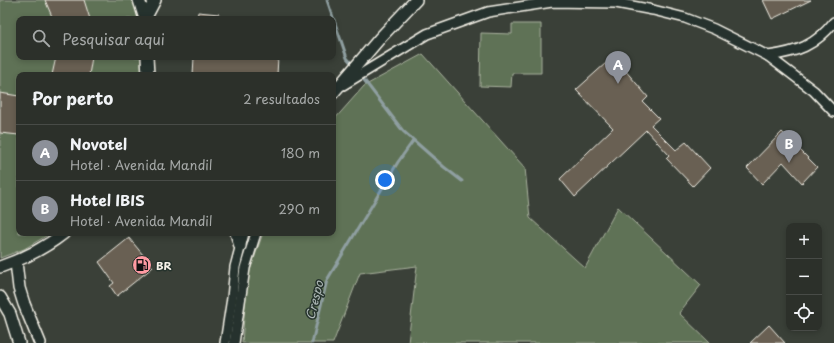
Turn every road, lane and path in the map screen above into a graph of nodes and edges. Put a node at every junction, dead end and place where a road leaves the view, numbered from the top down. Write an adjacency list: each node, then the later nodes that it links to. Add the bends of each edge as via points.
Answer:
1 (140, 0): 4 (main road)
2 (155, 0): 5 (main road)
3 (416, 0): 10 (main road)
4 (144, 16)
5 (147, 16)
6 (834, 22): 7 (street, via 816,41 802,49)
7 (768, 56): 11 (street, via 714,29 685,18 616,3 552,2 488,12 427,34); 12 (street, via 814,91)
8 (147, 60): 9 (main road)
9 (148, 72)
10 (336, 90)
11 (336, 90)
12 (834, 112)
13 (60, 236): 18 (main road)
14 (237, 236): 17 (main road)
15 (243, 236): 17 (street)
16 (255, 236): 24 (street, via 245,268)
17 (240, 246): 23 (street)
18 (16, 262): 19 (main road); 22 (main road, via 19,288)
19 (0, 267)
20 (0, 297): 21 (main road, via 10,314)
21 (20, 343)
22 (40, 343)
23 (225, 343)
24 (234, 343)

